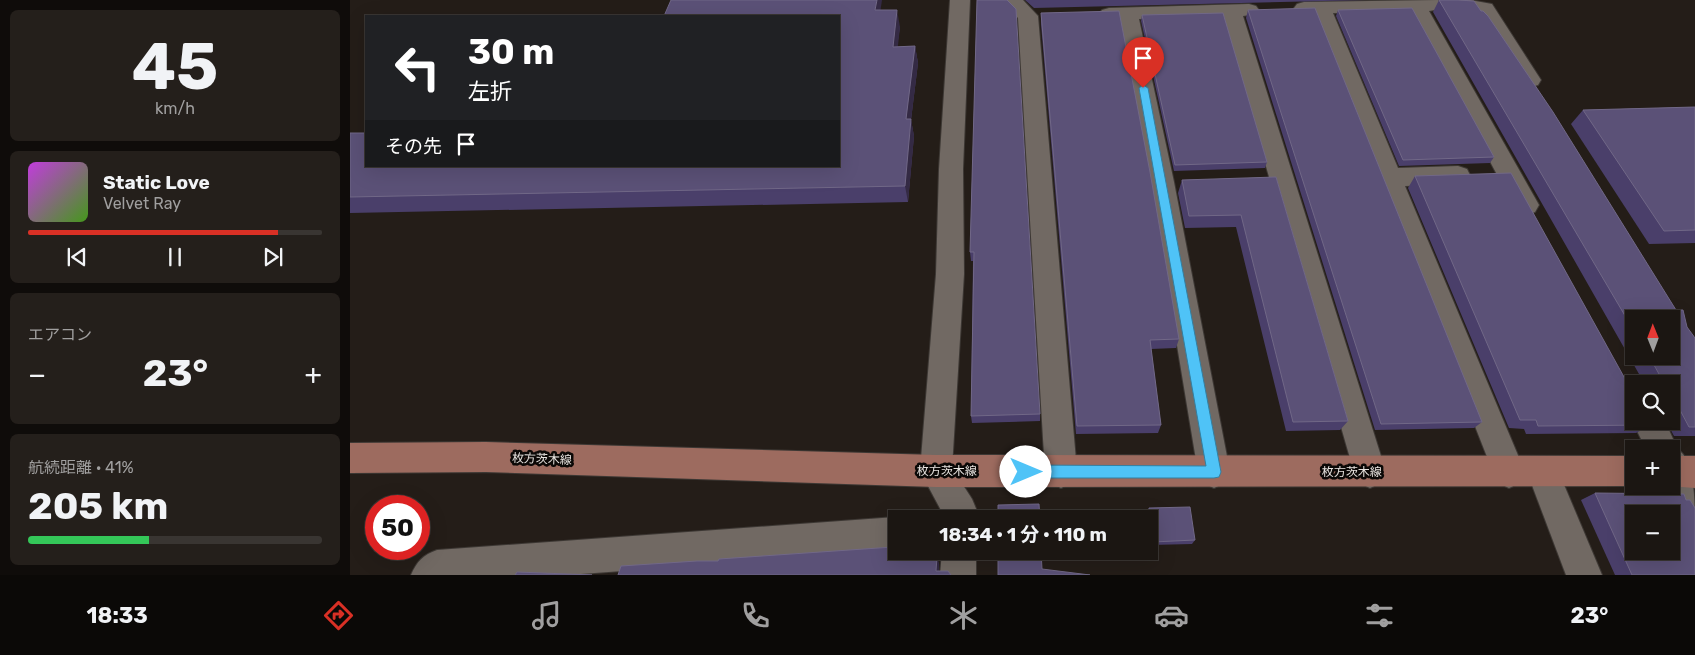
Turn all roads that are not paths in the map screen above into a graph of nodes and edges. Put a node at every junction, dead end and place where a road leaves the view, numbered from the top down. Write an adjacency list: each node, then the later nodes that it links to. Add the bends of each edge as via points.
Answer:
1 (960, 0): 14 (street, via 951,169 950,274)
2 (1454, 2): 3 (street); 9 (street, via 1485,8)
3 (1416, 5): 4 (street); 10 (street)
4 (1321, 8): 6 (street); 11 (street)
5 (1028, 10): 15 (street)
6 (1231, 10): 7 (street); 17 (street, via 1272,180)
7 (1128, 13): 8 (street); 16 (street, via 1172,182)
8 (1092, 14)
9 (1542, 101)
10 (1509, 174): 11 (street); 12 (street)
11 (1389, 177): 18 (street)
12 (1538, 226)
13 (350, 458): 14 (main road, 枚方茨木線, via 486,457)
14 (936, 471): 15 (main road, 枚方茨木線); 23 (street)
15 (1061, 472): 16 (main road, 枚方茨木線)
16 (1214, 472): 17 (main road, 枚方茨木線)
17 (1370, 472): 18 (main road, 枚方茨木線)
18 (1509, 472): 19 (main road, 枚方茨木線)
19 (1543, 472): 20 (main road, 枚方茨木線); 29 (street)
20 (1625, 472)
21 (1680, 476): 22 (street)
22 (1695, 508)
23 (959, 510)
24 (888, 535): 26 (street)
25 (959, 560): 28 (street)
26 (618, 564): 27 (street, via 437,567)
27 (429, 575)
28 (958, 575)
29 (1584, 575)

